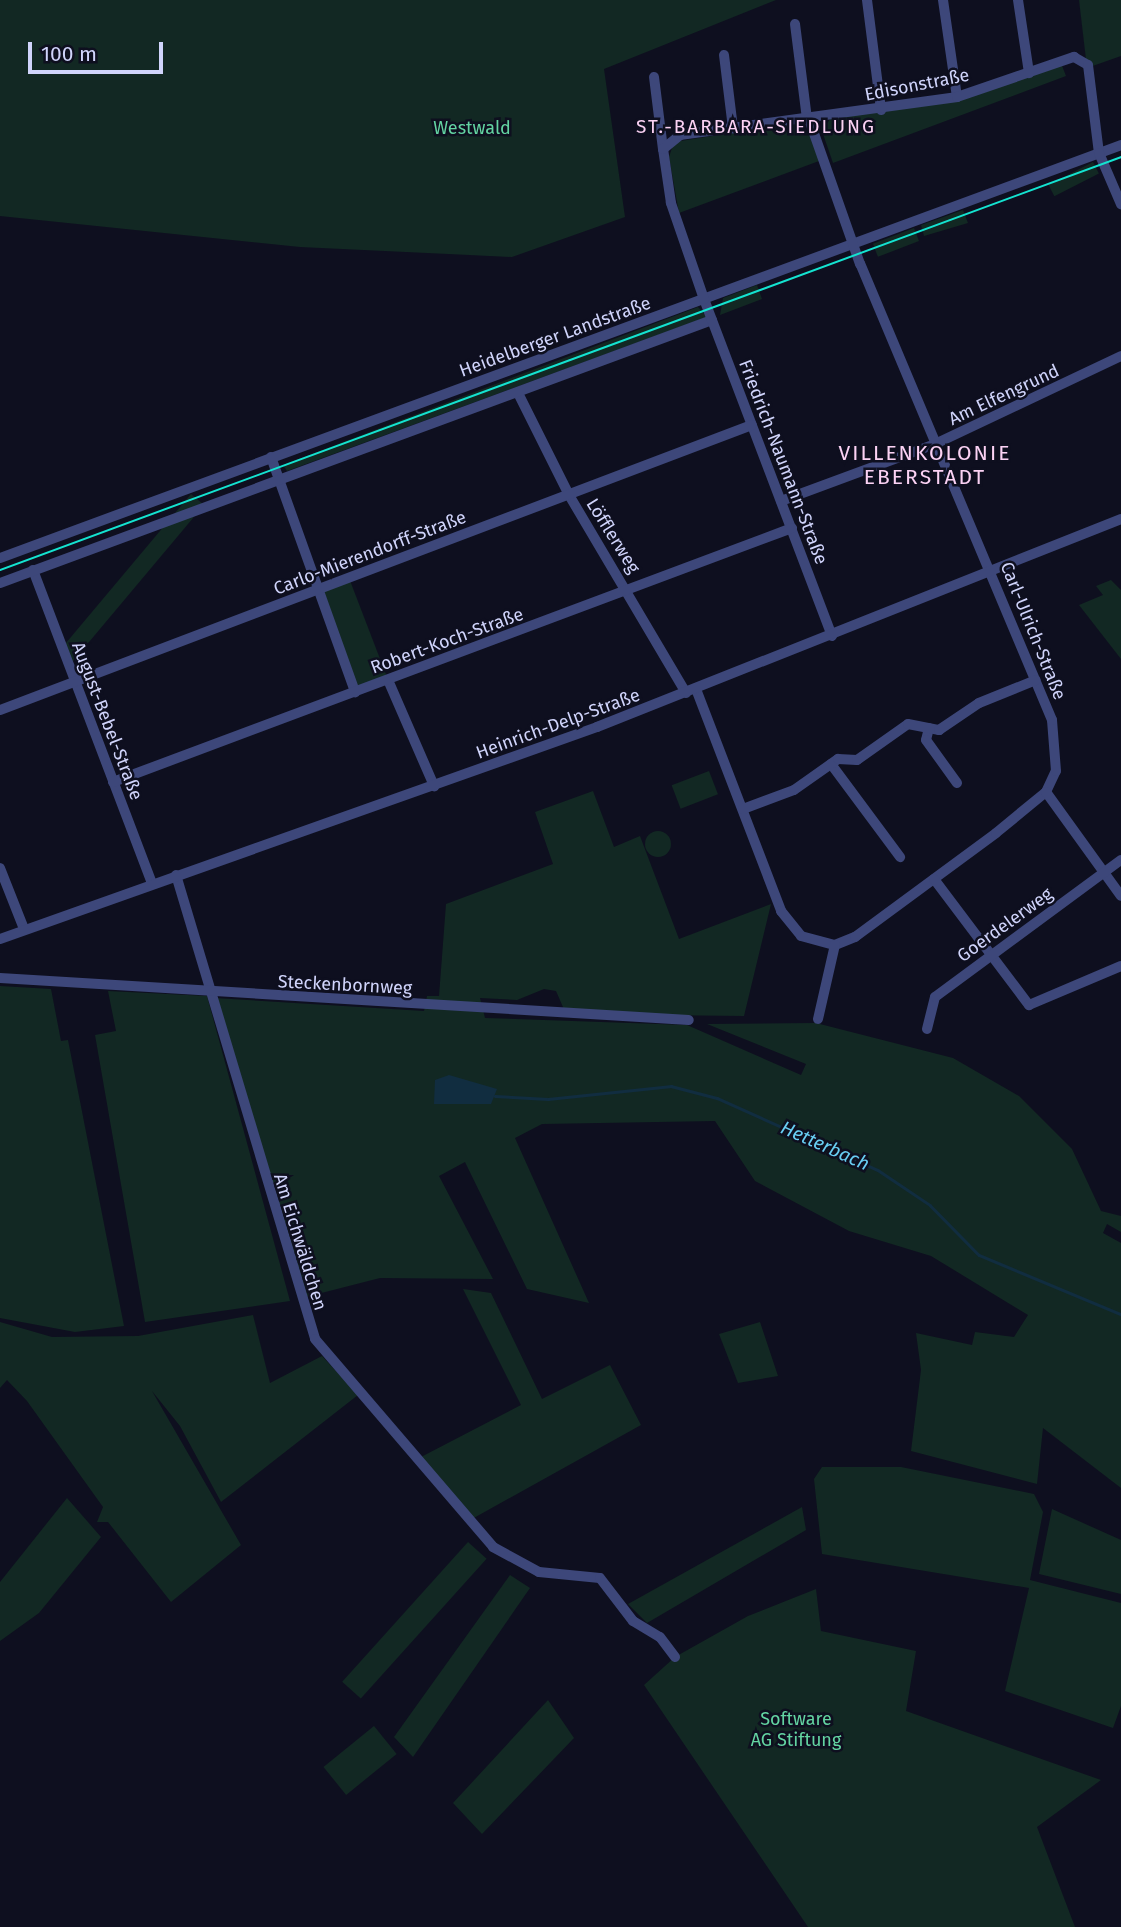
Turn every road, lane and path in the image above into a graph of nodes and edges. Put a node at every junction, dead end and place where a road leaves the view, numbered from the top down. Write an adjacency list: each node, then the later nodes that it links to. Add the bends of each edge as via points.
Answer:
1 (867, 0): 9 (street)
2 (943, 0): 8 (street)
3 (1018, 0): 6 (street)
4 (794, 24): 10 (street, Carl-Ulrich-Straße)
5 (724, 55): 11 (street)
6 (1029, 73): 8 (street, Edisonstraße); 14 (street, Edisonstraße, via 1062,57 1087,62)
7 (654, 77): 13 (street)
8 (957, 97): 9 (street, Edisonstraße)
9 (881, 110): 10 (street, Edisonstraße)
10 (808, 119): 11 (street, Edisonstraße); 16 (street, Carl-Ulrich-Straße)
11 (733, 128): 13 (street, Edisonstraße, via 680,135)
12 (1121, 145): 14 (street, Heidelberger Landstraße)
13 (663, 149): 17 (street, via 671,203)
14 (1099, 153): 15 (street); 16 (street, Heidelberger Landstraße)
15 (1121, 204)
16 (852, 244): 17 (street, Heidelberger Landstraße); 22 (street, Carl-Ulrich-Straße)
17 (704, 299): 18 (street, Friedrich-Naumann-Straße); 23 (street, Heidelberger Landstraße)
18 (712, 320): 20 (street); 21 (street, Friedrich-Naumann-Straße)
19 (1121, 356): 22 (street, Am Elfengrund)
20 (518, 393): 24 (street); 25 (street, Löfflerweg)
21 (752, 425): 25 (street, Carlo-Mierendorff-Straße); 26 (street, Friedrich-Naumann-Straße)
22 (935, 444): 26 (street, Am Elfengrund); 31 (street, Carl-Ulrich-Straße)
23 (271, 457): 24 (street); 29 (street, Heidelberger Landstraße)
24 (279, 480): 30 (street); 33 (street)
25 (569, 495): 33 (street, Carlo-Mierendorff-Straße); 34 (street, Löfflerweg)
26 (781, 501): 28 (street, Friedrich-Naumann-Straße)
27 (1121, 519): 31 (street, Heinrich-Delp-Straße)
28 (792, 528): 34 (street, Robert-Koch-Straße); 35 (street, Friedrich-Naumann-Straße)
29 (0, 558)
30 (33, 570): 32 (street); 36 (street, August-Bebel-Straße)
31 (992, 572): 35 (street, Heinrich-Delp-Straße); 38 (street, Carl-Ulrich-Straße)
32 (0, 583)
33 (318, 589): 36 (street, Carlo-Mierendorff-Straße); 40 (street)
34 (628, 590): 37 (street, Robert-Koch-Straße); 39 (street, Löfflerweg)
35 (832, 636): 39 (street, Heinrich-Delp-Straße)
36 (75, 680): 41 (street, Carlo-Mierendorff-Straße); 44 (street, August-Bebel-Straße)
37 (388, 680): 40 (street, Robert-Koch-Straße); 46 (street)
38 (1036, 680): 42 (street, via 979,703 939,730); 47 (street, Carl-Ulrich-Straße, via 1059,751)
39 (691, 691): 46 (street, Heinrich-Delp-Straße); 48 (street, Löfflerweg)
40 (355, 692): 44 (street, Robert-Koch-Straße)
41 (0, 710)
42 (929, 728): 43 (street, via 908,724 857,760); 45 (street, via 926,740)
43 (831, 764): 48 (street, via 794,790); 49 (street)
44 (113, 782): 55 (street, August-Bebel-Straße)
45 (957, 783)
46 (434, 786): 53 (street, Heinrich-Delp-Straße)
47 (1046, 792): 52 (street); 54 (street)
48 (743, 809): 59 (street, Löfflerweg, via 780,911 801,936)
49 (900, 857)
50 (1121, 860): 52 (street, Goerdelerweg)
51 (0, 868): 57 (street)
52 (1104, 872): 56 (street); 60 (street, Goerdelerweg)
53 (176, 875): 55 (street, Heinrich-Delp-Straße); 63 (street, Am Eichwäldchen)
54 (934, 879): 59 (street, via 855,937); 60 (street)
55 (152, 883): 57 (street, Heinrich-Delp-Straße)
56 (1121, 896)
57 (24, 929): 58 (street, Heinrich-Delp-Straße)
58 (0, 939)
59 (835, 945): 64 (street)
60 (991, 955): 61 (street, via 1029,1005); 66 (street, Goerdelerweg, via 936,997)
61 (1121, 966)
62 (0, 978): 63 (street, Steckenbornweg)
63 (211, 993): 65 (street, Steckenbornweg); 67 (street, Am Eichwäldchen, via 315,1339 493,1547 539,1572 600,1578 633,1621 660,1637)
64 (818, 1019)
65 (689, 1020)
66 (927, 1029)
67 (675, 1657)

